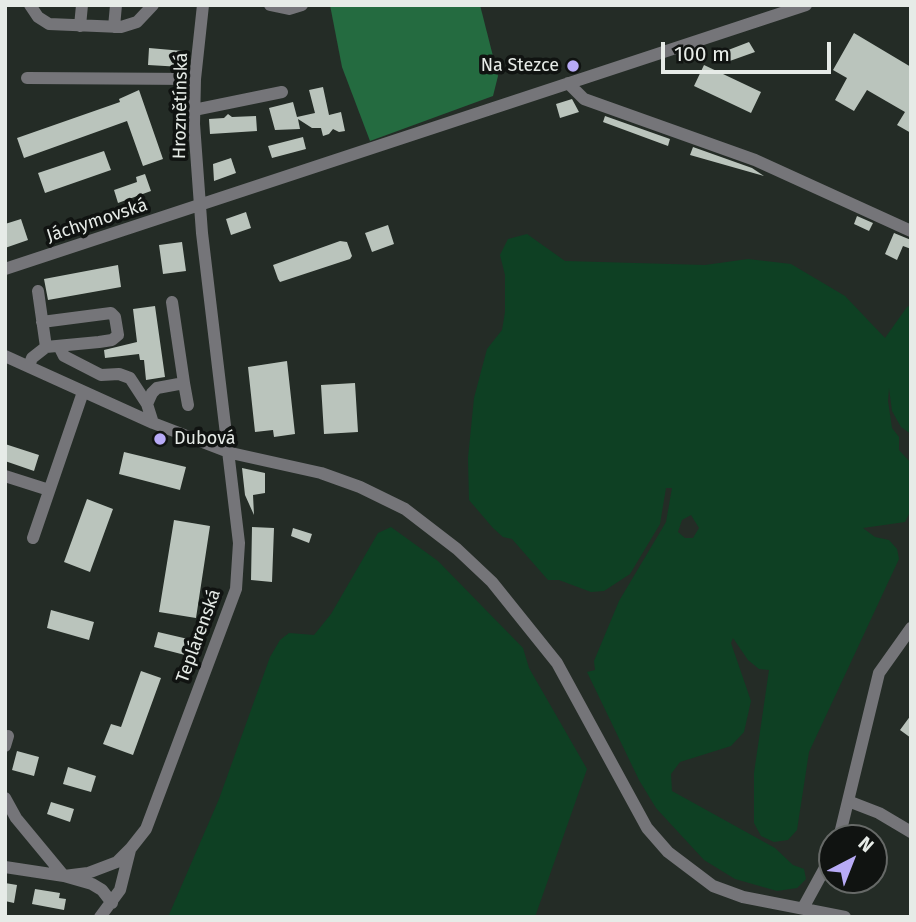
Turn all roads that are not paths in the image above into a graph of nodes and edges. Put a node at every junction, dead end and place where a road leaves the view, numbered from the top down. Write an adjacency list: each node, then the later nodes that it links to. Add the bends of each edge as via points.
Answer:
1 (30, 5): 9 (street, via 49,24)
2 (82, 5): 9 (street)
3 (116, 5): 10 (street)
4 (153, 5): 10 (street, via 137,22)
5 (203, 5): 12 (street, Hroznětínská)
6 (270, 5): 7 (street, via 289,9)
7 (302, 5)
8 (806, 5): 13 (street, Jáchymovská)
9 (80, 26): 10 (street)
10 (114, 27)
11 (27, 78): 12 (street)
12 (195, 79): 15 (street, Hroznětínská)
13 (568, 83): 16 (street, Jáchymovská); 17 (street, via 584,99 755,160)
14 (282, 92): 15 (street)
15 (194, 110): 16 (street, Hroznětínská)
16 (200, 206): 18 (street, Jáchymovská); 32 (street, Teplárenská)
17 (911, 232)
18 (5, 269)
19 (38, 291): 21 (street)
20 (172, 302): 26 (street)
21 (42, 322): 22 (street); 22 (street, via 111,313 116,317 118,335 114,338)
22 (53, 346): 24 (street, via 32,358); 25 (street, via 101,375 119,374)
23 (5, 356): 24 (street)
24 (29, 366): 28 (street)
25 (135, 382): 27 (street); 29 (street)
26 (184, 383): 27 (street); 30 (street)
27 (157, 388): 29 (street)
28 (83, 392): 31 (street); 34 (street)
29 (146, 404): 31 (street)
30 (188, 405)
31 (153, 423): 32 (street)
32 (231, 453): 41 (street, Teplárenská, via 239,543 236,589 146,829); 46 (street, via 321,473 360,487 405,509 457,549 492,582 556,663 647,828 668,852 713,886 743,897)
33 (5, 476): 34 (street)
34 (49, 490): 35 (street)
35 (33, 538)
36 (911, 628): 38 (street, via 878,673)
37 (5, 798): 43 (street)
38 (848, 801): 39 (street); 40 (street)
39 (842, 824)
40 (911, 832)
41 (130, 850): 43 (street, Teplárenská, via 117,862); 45 (street, via 125,878)
42 (5, 867): 43 (street, Teplárenská)
43 (64, 876): 45 (street, via 92,884)
44 (818, 881): 46 (street)
45 (112, 903): 47 (street)
46 (803, 908): 48 (street)
47 (100, 917)
48 (845, 917)

